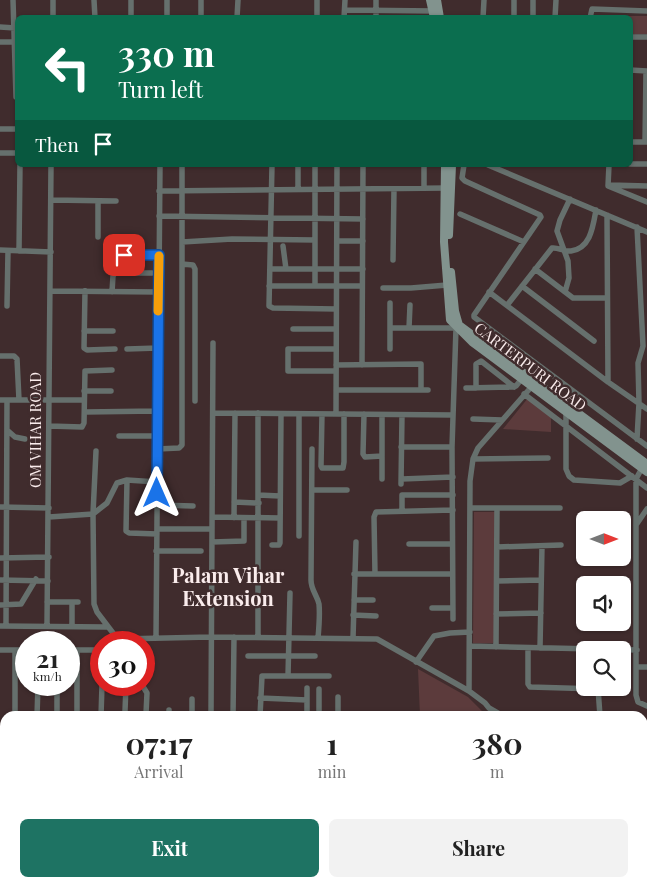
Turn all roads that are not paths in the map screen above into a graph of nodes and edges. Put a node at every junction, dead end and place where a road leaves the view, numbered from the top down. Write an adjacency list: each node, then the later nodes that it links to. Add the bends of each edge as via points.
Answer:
1 (13, 0): 38 (street)
2 (53, 0): 23 (street)
3 (94, 0): 24 (street)
4 (131, 0): 25 (street)
5 (167, 0): 26 (street)
6 (201, 0): 27 (street)
7 (238, 0): 28 (street)
8 (317, 0): 29 (street)
9 (345, 0): 17 (street)
10 (376, 0): 18 (street)
11 (430, 0): 22 (main road)
12 (437, 0): 22 (main road)
13 (484, 0): 32 (street)
14 (514, 0): 33 (street)
15 (533, 0): 34 (street)
16 (556, 0): 35 (street)
17 (344, 10): 18 (street); 30 (street)
18 (376, 10): 21 (street); 31 (street)
19 (623, 10): 20 (street); 36 (street, via 592,9); 37 (street)
20 (647, 11)
21 (418, 14): 22 (street)
22 (437, 14)
23 (53, 15)
24 (95, 15)
25 (131, 15)
26 (167, 15)
27 (201, 15)
28 (237, 15)
29 (317, 15)
30 (344, 15)
31 (376, 15)
32 (483, 15)
33 (514, 15)
34 (533, 15)
35 (555, 15)
36 (591, 15)
37 (623, 15)
38 (15, 19)
39 (0, 27): 40 (street)
40 (15, 28)
41 (633, 37): 42 (street)
42 (647, 37)
43 (0, 42): 44 (street)
44 (15, 42)
45 (633, 70): 46 (street)
46 (646, 70): 47 (street)
47 (646, 112): 51 (street)
48 (0, 129): 49 (street)
49 (15, 129)
50 (633, 142): 51 (street)
51 (646, 142)
52 (0, 153): 53 (street)
53 (15, 153)
54 (633, 164): 55 (street)
55 (647, 164)
56 (20, 167): 112 (street)
57 (51, 167): 86 (street, OM VIHAR ROAD)
58 (160, 167): 84 (street)
59 (182, 167): 82 (street)
60 (272, 167): 83 (street)
61 (298, 167): 77 (street)
62 (315, 167): 78 (street)
63 (337, 167): 79 (street)
64 (364, 167): 80 (street)
65 (424, 167): 75 (street)
66 (445, 167): 76 (main road, CARTERPURI ROAD)
67 (452, 167): 76 (main road, CARTERPURI ROAD)
68 (464, 167): 107 (street, via 462,178 465,182 541,216)
69 (493, 167): 72 (street)
70 (506, 167): 72 (street)
71 (609, 167): 73 (street)
72 (506, 172): 85 (street)
73 (608, 185): 74 (street); 89 (street)
74 (647, 186)
75 (424, 188): 76 (street); 81 (street)
76 (449, 188): 125 (main road, CARTERPURI ROAD)
77 (298, 189): 78 (street); 83 (street)
78 (315, 189): 79 (street); 96 (street)
79 (337, 189): 80 (street); 97 (street)
80 (364, 189): 81 (street); 98 (street)
81 (394, 189): 116 (street)
82 (182, 190): 83 (street); 84 (street); 94 (street)
83 (272, 190): 95 (street)
84 (159, 191): 93 (street)
85 (570, 199): 90 (street); 110 (street, via 557,232)
86 (51, 200): 87 (street); 113 (street, OM VIHAR ROAD)
87 (98, 201): 88 (street); 101 (street)
88 (116, 202)
89 (647, 202)
90 (596, 210): 92 (street); 110 (street, via 587,242 575,250)
91 (460, 214): 107 (street)
92 (607, 215): 99 (street); 139 (street)
93 (159, 216): 94 (street); 115 (street)
94 (182, 217): 95 (street); 106 (street)
95 (271, 218): 96 (street); 102 (street)
96 (315, 219): 97 (street); 103 (street)
97 (337, 219): 98 (street); 104 (street)
98 (363, 219): 105 (street)
99 (637, 228): 100 (street); 131 (street)
100 (647, 232)
101 (98, 237)
102 (270, 239): 103 (street); 106 (street); 119 (street)
103 (315, 240): 121 (street)
104 (337, 241): 105 (street); 122 (street)
105 (363, 241): 123 (street)
106 (182, 242): 117 (street)
107 (524, 242): 137 (street)
108 (283, 246): 120 (street)
109 (0, 250): 111 (street)
110 (564, 250): 118 (street, via 552,248); 138 (street, via 569,269)
111 (8, 251): 112 (street); 143 (street)
112 (19, 251): 113 (street)
113 (51, 252): 133 (street, OM VIHAR ROAD)
114 (109, 254): 115 (street)
115 (159, 255): 136 (street)
116 (393, 260)
117 (182, 264): 168 (street); 169 (street, via 192,265 195,269)
118 (535, 268): 130 (street); 138 (street)
119 (270, 269): 120 (street); 126 (street)
120 (286, 269): 121 (street)
121 (315, 269): 122 (street); 127 (street)
122 (337, 269): 123 (street); 128 (street)
123 (363, 269): 129 (street)
124 (152, 273): 135 (street, via 115,273)
125 (450, 284): 132 (street); 146 (main road, CARTERPURI ROAD)
126 (270, 286): 127 (street); 144 (street, via 271,308)
127 (316, 286): 128 (street)
128 (336, 286): 129 (street); 144 (street)
129 (362, 286): 161 (street)
130 (522, 286): 141 (street); 153 (street)
131 (644, 287): 145 (street)
132 (383, 288)
133 (50, 291): 134 (street); 180 (street, OM VIHAR ROAD)
134 (85, 292): 135 (street); 151 (street)
135 (112, 292): 136 (street)
136 (158, 292): 155 (street)
137 (489, 292): 141 (street); 207 (street, via 474,315 475,319)
138 (565, 292): 139 (street, via 576,299)
139 (607, 298): 165 (street)
140 (390, 303): 147 (street)
141 (508, 304): 165 (street)
142 (410, 305): 148 (street)
143 (7, 306)
144 (336, 309): 150 (street)
145 (645, 316): 183 (street, via 638,363)
146 (457, 327): 148 (street); 164 (main road, CARTERPURI ROAD); 199 (street)
147 (390, 328): 148 (street); 159 (street)
148 (409, 328)
149 (292, 329): 150 (street)
150 (336, 329): 158 (street)
151 (84, 331): 152 (street); 156 (street, via 85,349)
152 (113, 331)
153 (594, 341)
154 (213, 343): 188 (street)
155 (158, 348): 157 (street); 185 (street)
156 (115, 349)
157 (127, 349)
158 (336, 349): 162 (street); 162 (street, via 288,349 288,371)
159 (390, 349)
160 (0, 356): 179 (street, via 17,359)
161 (362, 365): 162 (street); 173 (street, via 421,364)
162 (336, 368): 172 (street)
163 (112, 370): 175 (street, via 85,372)
164 (524, 376): 166 (main road, CARTERPURI ROAD); 167 (street)
165 (608, 382): 183 (street)
166 (534, 384): 177 (street); 187 (main road, CARTERPURI ROAD); 218 (main road, CARTERPURI ROAD)
167 (514, 387): 171 (street); 171 (street, via 481,362 476,364)
168 (182, 388): 169 (street); 213 (street, via 182,446)
169 (195, 388): 182 (street)
170 (466, 388): 171 (street)
171 (476, 388)
172 (336, 390): 173 (street); 194 (street)
173 (421, 390): 174 (street)
174 (428, 390)
175 (84, 391): 176 (street); 181 (street)
176 (111, 391)
177 (524, 394): 201 (street); 202 (street)
178 (3, 400): 179 (street); 204 (street)
179 (19, 400): 180 (street)
180 (49, 400): 181 (street); 203 (street, OM VIHAR ROAD)
181 (84, 400): 186 (street)
182 (195, 401)
183 (639, 404): 184 (street); 207 (street)
184 (647, 410)
185 (157, 411): 186 (street); 206 (street)
186 (85, 412): 203 (street, via 82,427)
187 (566, 412): 202 (street); 218 (main road, CARTERPURI ROAD)
188 (213, 413): 189 (street); 243 (street)
189 (235, 413): 190 (street); 230 (street)
190 (258, 413): 191 (street); 227 (street)
191 (281, 414): 192 (street); 229 (street)
192 (299, 414): 193 (street); 253 (street)
193 (322, 414): 194 (street); 195 (street, via 321,466 340,468 344,466)
194 (336, 414): 195 (street)
195 (344, 414): 196 (street)
196 (364, 414): 197 (street); 215 (street, via 363,454)
197 (382, 415): 198 (street); 215 (street)
198 (402, 415): 199 (street); 210 (street)
199 (453, 415): 211 (street)
200 (473, 419): 201 (street)
201 (502, 420): 217 (street, via 478,448)
202 (566, 425): 220 (street); 220 (street, via 566,469 574,480 620,483)
203 (49, 426): 235 (street, OM VIHAR ROAD)
204 (7, 430): 208 (street); 234 (street)
205 (119, 436): 206 (street)
206 (157, 436): 213 (street)
207 (637, 439): 209 (street)
208 (25, 440)
209 (647, 446)
210 (401, 447): 211 (street); 219 (street, via 401,481)
211 (452, 447): 219 (street)
212 (312, 448): 225 (street)
213 (157, 449): 223 (street)
214 (96, 451): 242 (street)
215 (382, 456): 221 (street)
216 (548, 458): 217 (street)
217 (473, 459): 236 (street)
218 (645, 468): 220 (street)
219 (453, 477): 228 (street)
220 (634, 477): 224 (street); 249 (street)
221 (382, 479)
222 (127, 480): 223 (street); 242 (street, via 117,483 107,503); 252 (street, via 127,533)
223 (157, 482): 232 (street)
224 (647, 488)
225 (312, 490): 226 (street); 297 (street, via 311,580 319,606)
226 (347, 490)
227 (258, 495): 229 (street); 231 (street)
228 (453, 495): 240 (street); 241 (street, via 402,495)
229 (280, 496): 247 (street)
230 (234, 502): 231 (street); 245 (street)
231 (259, 503): 248 (street)
232 (157, 505): 233 (street); 252 (street)
233 (193, 506)
234 (3, 507): 235 (street); 251 (street)
235 (49, 508): 244 (street, OM VIHAR ROAD)
236 (471, 508): 237 (street); 291 (street)
237 (497, 508): 238 (street); 261 (street)
238 (560, 508)
239 (647, 509): 249 (street)
240 (452, 510): 241 (street); 257 (street)
241 (402, 511): 267 (street, via 374,514)
242 (93, 514): 244 (street); 289 (street, via 94,604)
243 (212, 517): 245 (street); 250 (street)
244 (48, 518): 264 (street, OM VIHAR ROAD)
245 (234, 518): 246 (street)
246 (244, 518): 248 (street); 254 (street, via 244,541)
247 (280, 518): 248 (street); 258 (street, via 280,544)
248 (259, 519): 294 (street)
249 (636, 525): 307 (street)
250 (212, 529): 252 (street); 254 (street)
251 (3, 532): 265 (street)
252 (157, 532): 262 (street)
253 (299, 536)
254 (212, 542): 292 (street)
255 (356, 542): 266 (street)
256 (409, 544): 257 (street)
257 (452, 544): 268 (street)
258 (272, 545)
259 (542, 546): 260 (street); 261 (street); 271 (street)
260 (561, 546)
261 (497, 547): 273 (street)
262 (156, 551): 263 (street); 296 (street)
263 (202, 551)
264 (49, 557): 265 (street); 272 (street, OM VIHAR ROAD)
265 (3, 558): 270 (street)
266 (354, 574): 267 (street); 275 (street)
267 (375, 574): 268 (street)
268 (452, 574): 280 (street)
269 (36, 579): 270 (street); 272 (street); 278 (street, via 21,604)
270 (3, 580): 278 (street)
271 (541, 580): 273 (street); 281 (street)
272 (48, 581): 277 (street, OM VIHAR ROAD)
273 (497, 581): 282 (street)
274 (290, 593): 295 (street)
275 (354, 600): 276 (street); 283 (street)
276 (373, 600)
277 (47, 602): 287 (street, OM VIHAR ROAD); 288 (street, via 75,602)
278 (3, 605): 286 (street)
279 (432, 608): 280 (street)
280 (452, 608): 285 (street)
281 (541, 613): 282 (street); 302 (street)
282 (496, 614): 300 (street)
283 (354, 615): 284 (street); 298 (street)
284 (376, 616)
285 (453, 619)
286 (3, 626): 287 (street)
287 (47, 626): 288 (street)
288 (72, 626): 289 (street)
289 (106, 627): 290 (street)
290 (109, 631)
291 (470, 632): 299 (street); 311 (street, via 434,636)
292 (211, 637): 293 (street); 296 (street); 342 (street)
293 (234, 637): 294 (street); 343 (street)
294 (258, 637): 295 (street)
295 (289, 637): 297 (street); 309 (street)
296 (156, 638)
297 (318, 638): 298 (street)
298 (353, 638): 311 (street, via 377,639)
299 (470, 646): 300 (street); 319 (street)
300 (496, 647): 301 (street)
301 (528, 648): 302 (street); 317 (street, via 530,687)
302 (540, 648): 303 (street)
303 (576, 649)
304 (0, 650): 305 (street)
305 (15, 650)
306 (631, 650): 307 (street)
307 (637, 650): 312 (street)
308 (248, 656): 309 (street)
309 (288, 656): 310 (street); 314 (street)
310 (316, 656)
311 (416, 662): 319 (street)
312 (637, 667): 313 (street); 332 (street, via 636,695 638,702)
313 (647, 667)
314 (288, 676): 315 (street); 329 (street, via 262,676)
315 (329, 676)
316 (307, 688): 331 (street)
317 (576, 688)
318 (319, 689): 346 (street)
319 (469, 691): 333 (street)
320 (15, 696): 334 (street)
321 (38, 696): 335 (street)
322 (57, 696): 336 (street)
323 (76, 696): 337 (street)
324 (102, 696): 338 (street)
325 (126, 696): 339 (street)
326 (146, 696): 340 (street)
327 (599, 696): 350 (street)
328 (338, 697): 347 (street)
329 (260, 698): 331 (street); 344 (street)
330 (192, 699): 341 (street)
331 (307, 700): 345 (street)
332 (647, 706)
333 (489, 708): 348 (street); 349 (street)
334 (15, 711)
335 (37, 711)
336 (56, 711)
337 (76, 711)
338 (101, 711)
339 (125, 711)
340 (146, 711)
341 (192, 711)
342 (212, 711)
343 (233, 711)
344 (260, 711)
345 (307, 711)
346 (319, 711)
347 (338, 711)
348 (489, 711)
349 (494, 711)
350 (600, 711)

